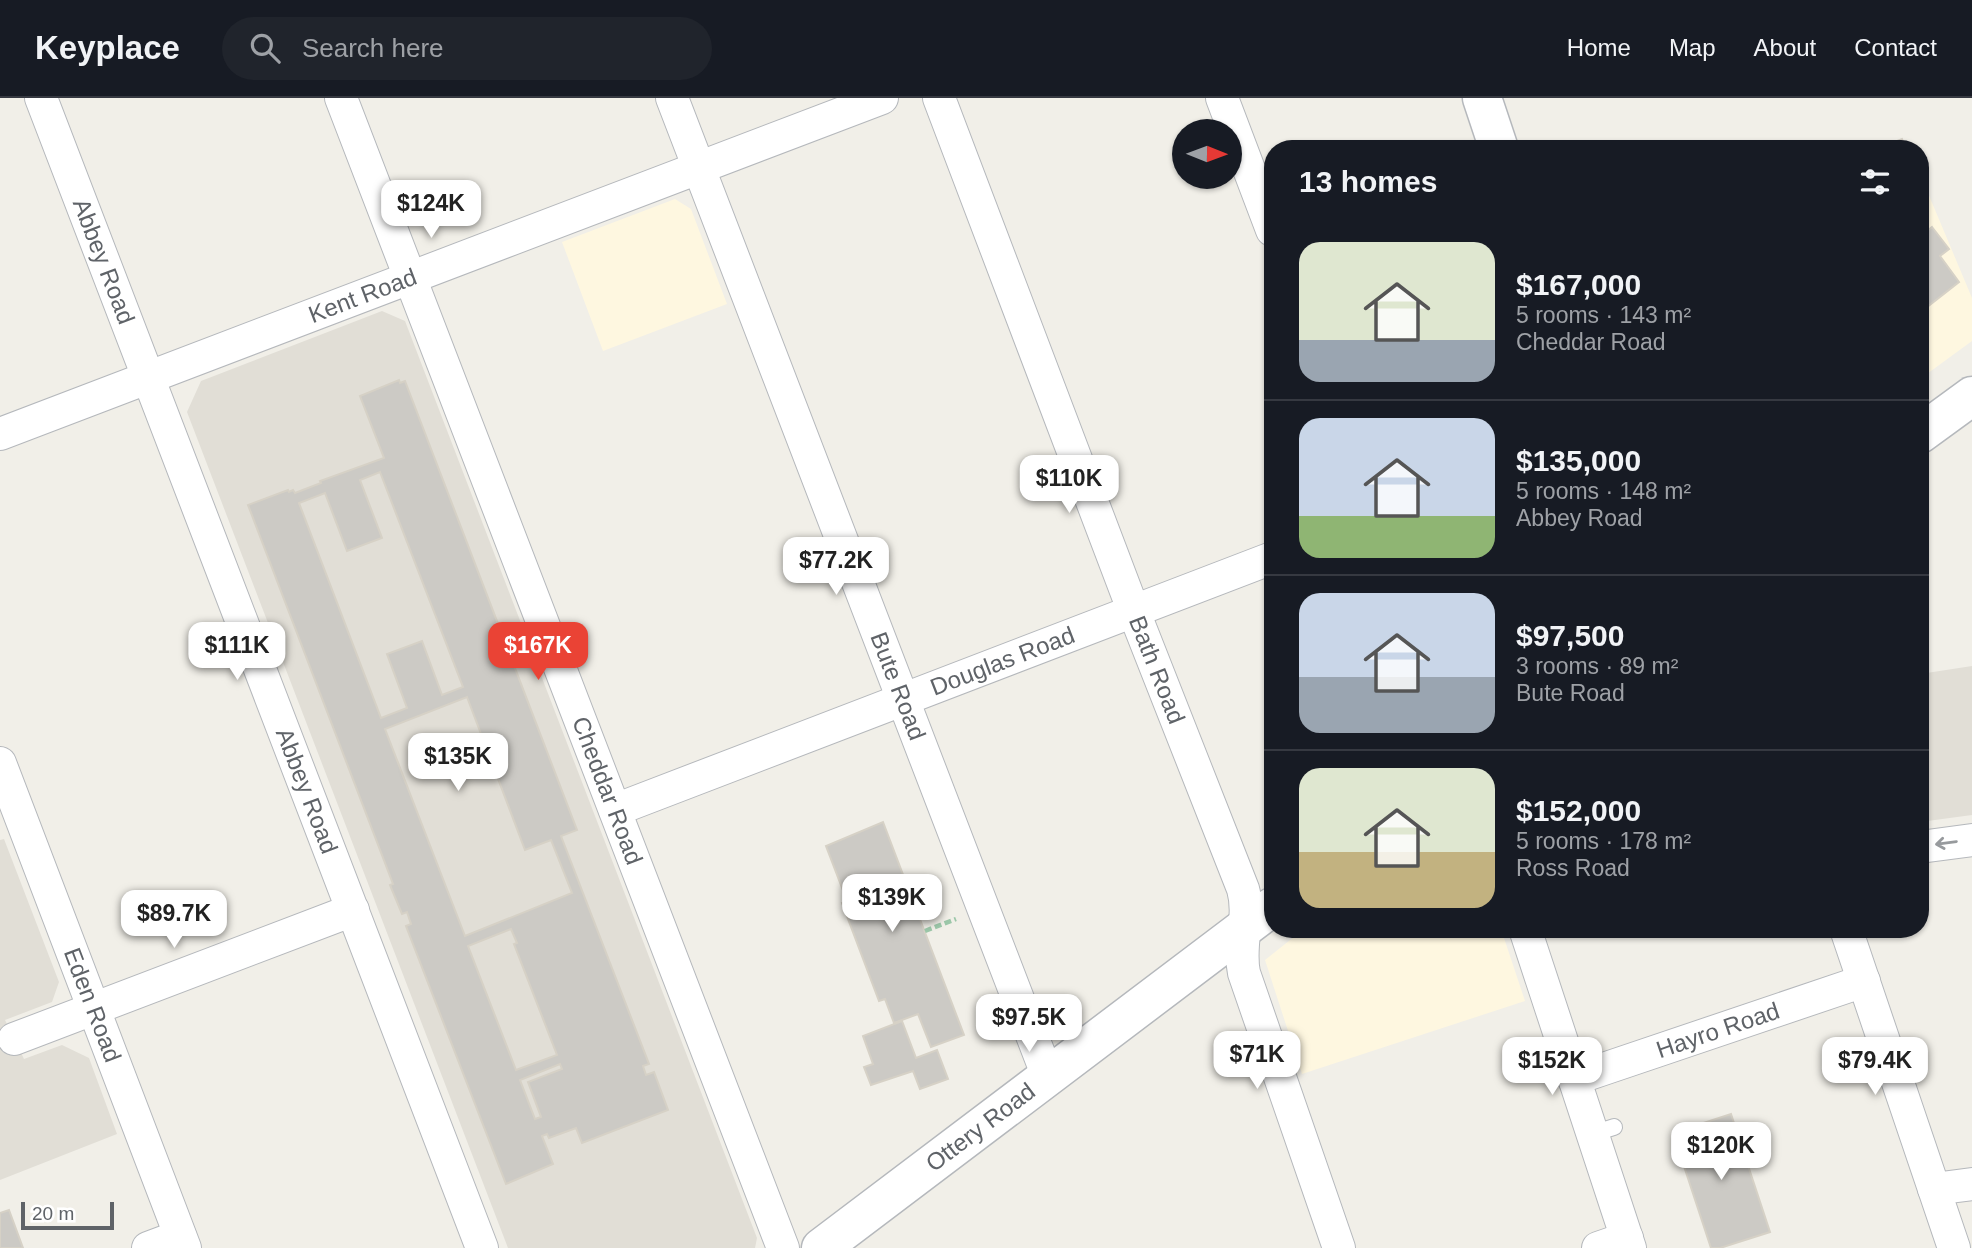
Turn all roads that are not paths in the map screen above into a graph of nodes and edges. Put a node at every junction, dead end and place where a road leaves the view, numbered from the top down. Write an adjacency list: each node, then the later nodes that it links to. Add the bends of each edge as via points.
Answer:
1 (41, 98): 12 (street, Abbey Road)
2 (341, 98): 11 (street, Cheddar Road)
3 (672, 98): 9 (street, Bute Road)
4 (881, 98): 9 (street, Kent Road)
5 (939, 98): 17 (street, Bath Road)
6 (1222, 98): 10 (street)
7 (1482, 98): 8 (street)
8 (1496, 140)
9 (699, 168): 11 (street, Kent Road); 18 (street, Bute Road)
10 (1264, 209)
11 (409, 276): 12 (street, Kent Road); 20 (street, Cheddar Road)
12 (148, 377): 15 (street, Kent Road); 23 (street, Abbey Road)
13 (1972, 396): 14 (street)
14 (1929, 427)
15 (0, 434)
16 (1264, 561): 17 (street, Douglas Road)
17 (1134, 612): 18 (street, Douglas Road); 24 (street, Bath Road, via 1247,906)
18 (903, 700): 20 (street, Douglas Road); 30 (street, Bute Road)
19 (0, 763): 28 (street, Eden Road)
20 (615, 810): 38 (street, Cheddar Road)
21 (1972, 840): 22 (street, one-way to 22)
22 (1929, 846)
23 (353, 910): 28 (street); 37 (street, Abbey Road)
24 (1258, 917): 30 (street, Ottery Road); 40 (street, Bath Road, via 1241,954 1244,973)
25 (1528, 938): 31 (street)
26 (1849, 938): 27 (street)
27 (1864, 981): 31 (street, Hayro Road); 33 (street)
28 (94, 1009): 29 (street); 34 (street, Eden Road)
29 (7, 1042)
30 (1048, 1077): 39 (street, Ottery Road)
31 (1574, 1079): 35 (street, via 1603,1131)
32 (1972, 1184): 33 (street)
33 (1934, 1189): 41 (street)
34 (182, 1242): 36 (street)
35 (1618, 1245)
36 (148, 1248)
37 (482, 1248)
38 (783, 1248)
39 (821, 1248)
40 (1339, 1248)
41 (1954, 1248)

